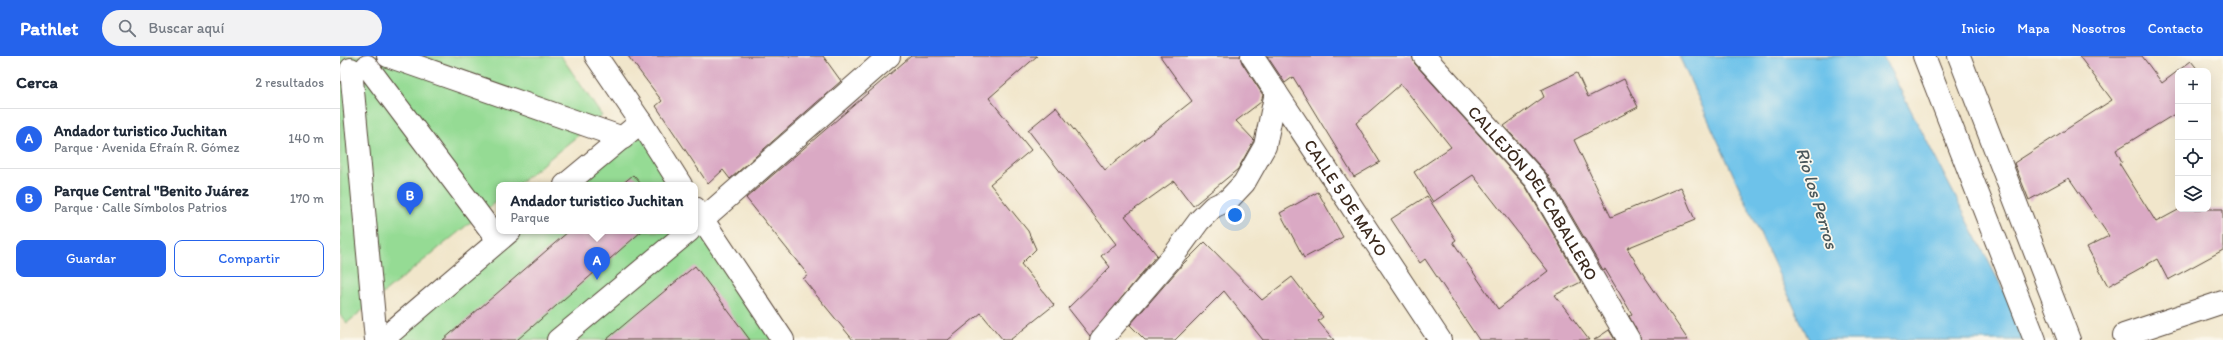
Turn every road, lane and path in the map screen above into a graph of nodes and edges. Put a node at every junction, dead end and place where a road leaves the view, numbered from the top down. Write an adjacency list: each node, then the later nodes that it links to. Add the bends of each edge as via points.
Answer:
1 (388, 56): 11 (street)
2 (596, 56): 10 (street)
3 (889, 56): 14 (street)
4 (1252, 56): 9 (street, CALLE 5 DE MAYO)
5 (1424, 56): 27 (street, CALLEJÓN DEL CABALLERO, via 1536,180)
6 (1924, 56): 28 (street)
7 (1959, 56): 29 (street)
8 (358, 64): 16 (street); 21 (street)
9 (1276, 92): 25 (street, via 1265,146 1244,183 1228,200 1213,207 1199,220 1174,255); 26 (street, CALLE 5 DE MAYO)
10 (641, 122): 11 (street); 13 (street)
11 (623, 138): 12 (street)
12 (569, 182)
13 (678, 182)
14 (698, 218)
15 (698, 225): 24 (street)
16 (496, 227)
17 (680, 234): 23 (street)
18 (504, 236): 22 (street)
19 (2223, 302): 20 (street)
20 (2124, 335)
21 (376, 340)
22 (382, 340)
23 (558, 340)
24 (783, 340)
25 (1101, 340)
26 (1440, 340)
27 (1629, 340)
28 (2034, 340)
29 (2069, 340)

